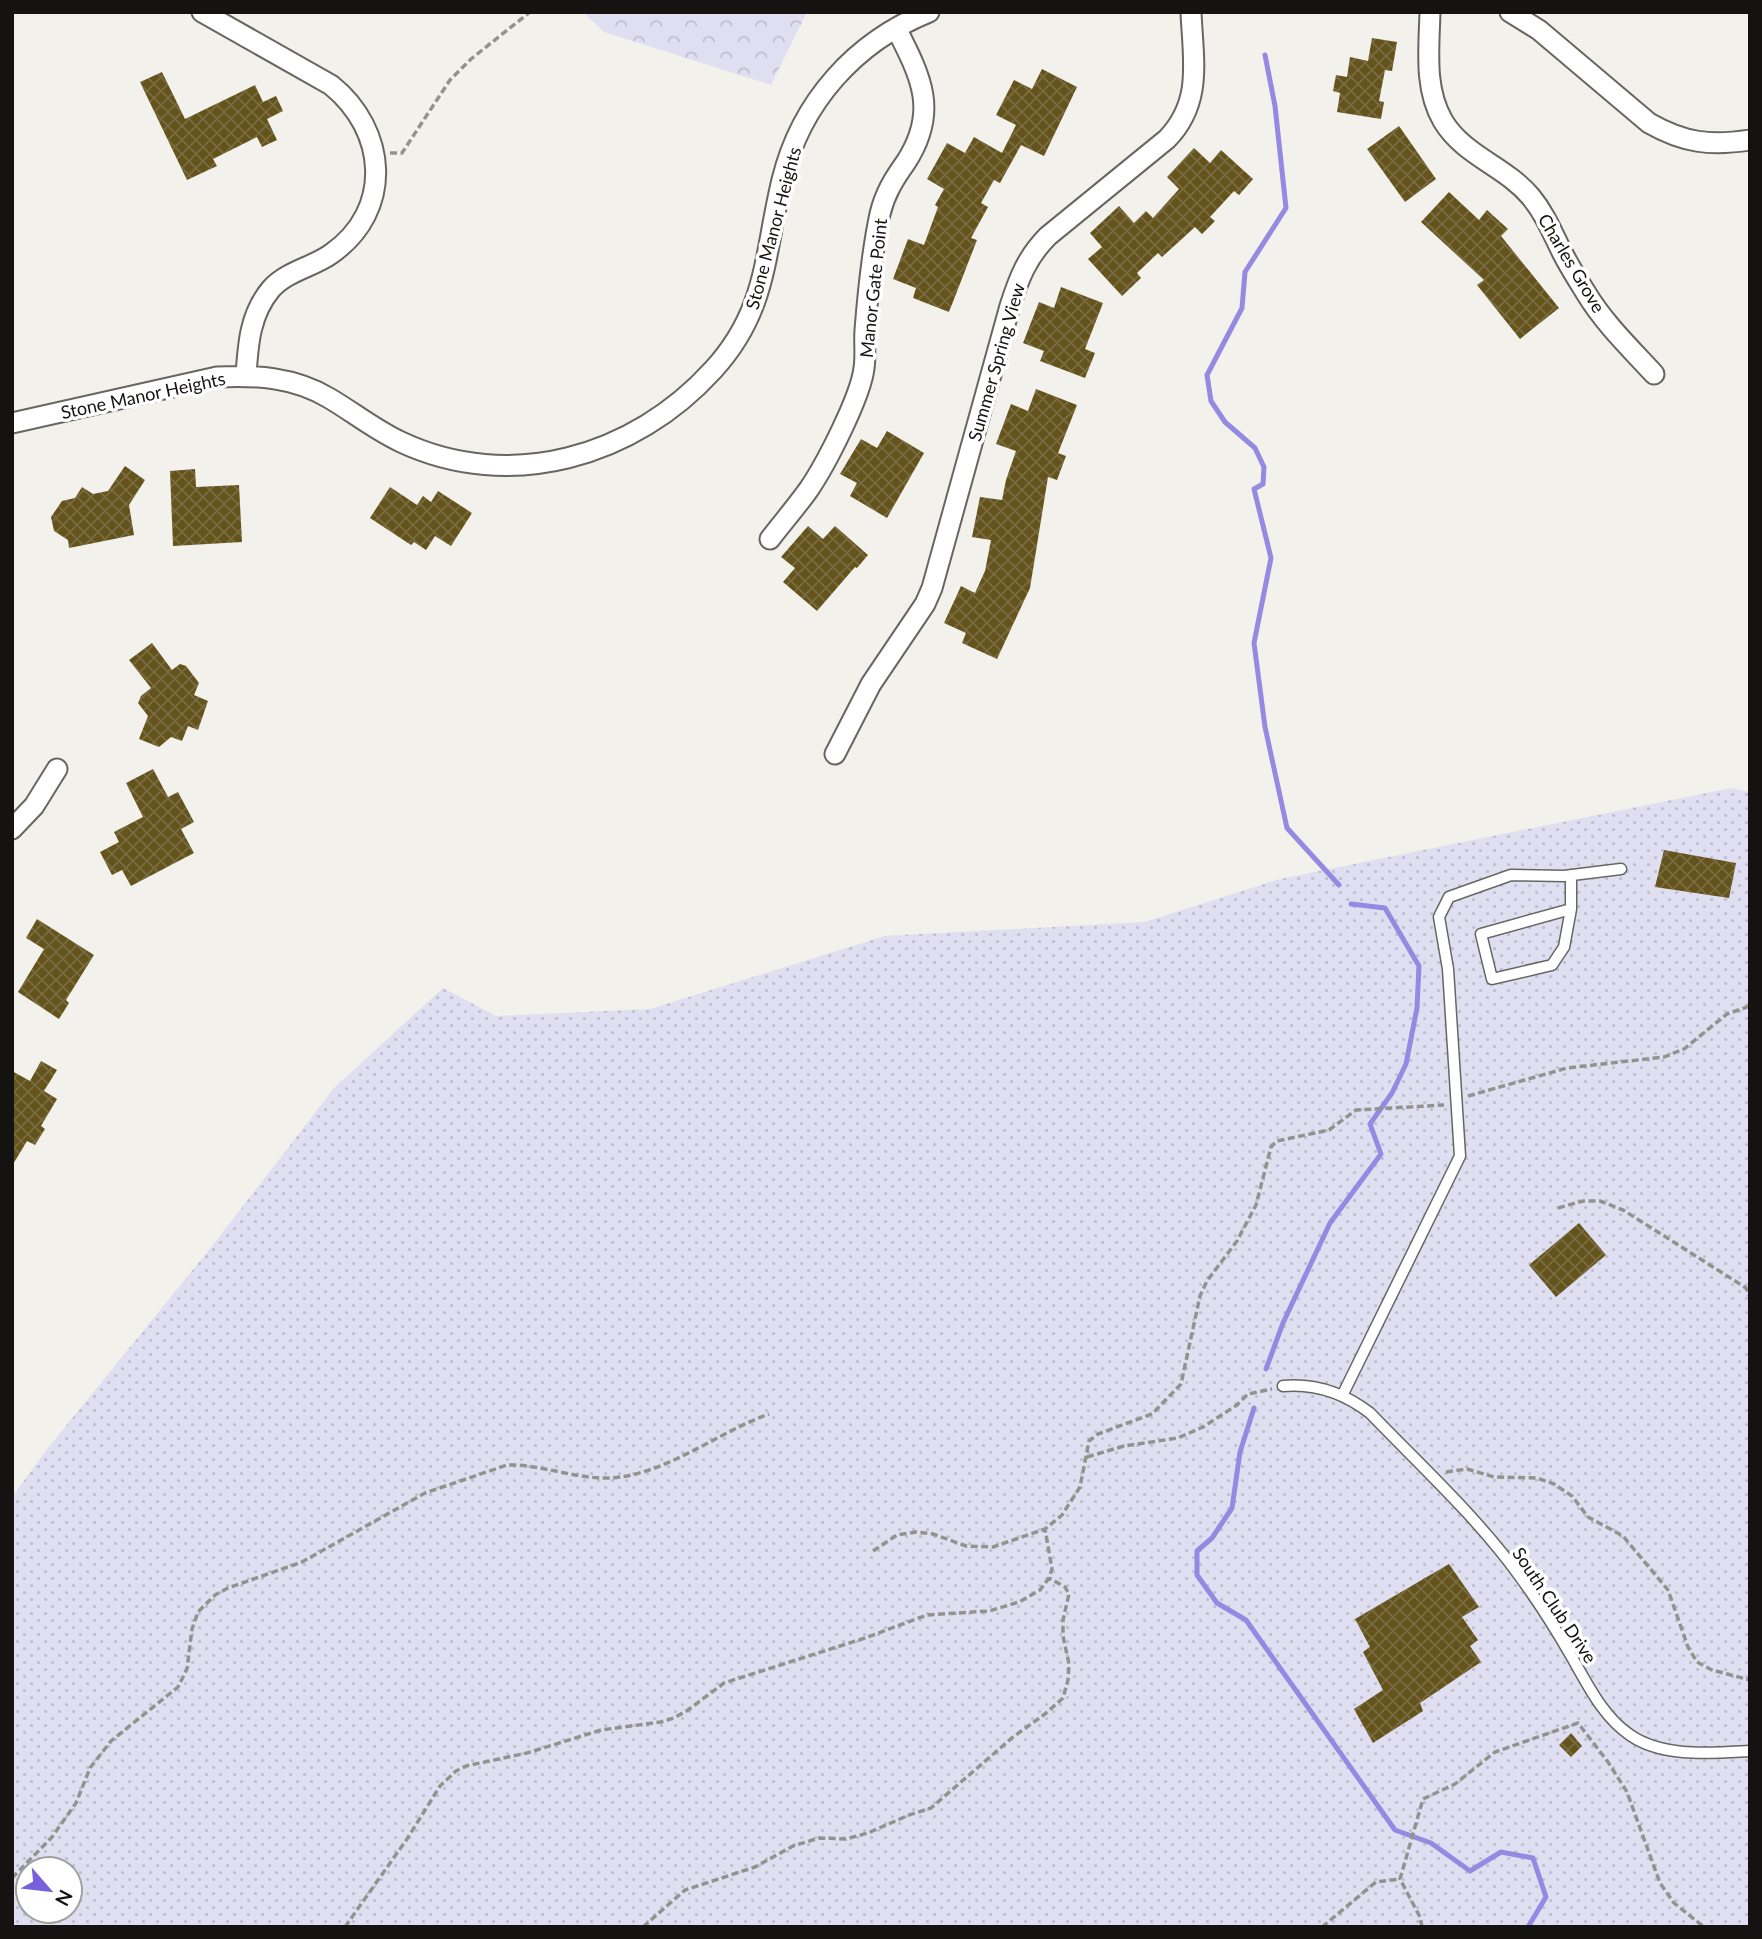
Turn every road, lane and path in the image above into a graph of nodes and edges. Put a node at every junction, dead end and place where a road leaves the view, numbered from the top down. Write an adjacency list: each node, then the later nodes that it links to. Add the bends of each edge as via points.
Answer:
1 (202, 12): 9 (street, via 344,95 364,122)
2 (530, 12): 9 (path, via 450,80 402,153)
3 (929, 12): 7 (street, Stone Manor Heights)
4 (1191, 12): 14 (street, Summer Spring View, via 1194,81 1179,127 1048,236 1024,267 932,588 871,684)
5 (1430, 12): 10 (street, Charles Grove, via 1430,82 1444,121 1465,147 1516,181 1530,196 1588,296)
6 (1510, 12): 8 (street, via 1539,30 1648,123 1688,141)
7 (896, 28): 11 (street, Stone Manor Heights, via 872,42 831,81 799,131 782,182 766,270 745,326 725,357 677,406 648,426 588,454 547,462 505,465 457,460 402,442 306,386); 13 (street, Manor Gate Point, via 918,70 925,109 916,143 892,180 880,216 860,387 811,487)
8 (1750, 140)
9 (375, 154): 11 (street, via 376,178 361,223 330,255 272,288 260,306 248,345)
10 (1654, 374)
11 (246, 375): 12 (street, Stone Manor Heights, via 217,377)
12 (12, 423)
13 (770, 539)
14 (835, 754)
15 (57, 769): 16 (street, via 34,806)
16 (12, 829)
17 (1621, 869): 18 (lane)
18 (1571, 875): 19 (lane); 21 (lane, via 1511,875 1449,897 1439,917 1448,970)
19 (1571, 909): 19 (lane, via 1564,947 1552,965 1492,979 1481,934)
20 (1750, 1006): 21 (path, via 1727,1014 1684,1049 1664,1057 1567,1068)
21 (1457, 1101): 26 (lane, via 1460,1156); 28 (path, via 1356,1110 1329,1130 1277,1140 1271,1147 1256,1205 1200,1296 1181,1384 1152,1414 1098,1434 1089,1441)
22 (1559, 1208): 23 (path, via 1600,1201 1623,1210)
23 (1748, 1288): 24 (path)
24 (1750, 1297)
25 (1283, 1386): 26 (lane, South Club Drive, via 1316,1386); 28 (path, via 1248,1394 1203,1427 1178,1438)
26 (1342, 1396): 29 (lane, South Club Drive, via 1370,1413)
27 (769, 1414): 35 (path, via 637,1473 610,1478 507,1465 425,1493 302,1562 215,1595 195,1621 187,1669 178,1687 111,1741 90,1768 76,1803 52,1837)
28 (1087, 1457): 30 (path, via 1080,1487 1062,1515)
29 (1419, 1464): 33 (path, via 1449,1473 1467,1469 1554,1484 1572,1496 1588,1517 1623,1536 1668,1590 1697,1662); 34 (lane, South Club Drive, via 1500,1550 1617,1725 1649,1745 1671,1750)
30 (1045, 1529): 31 (path, via 993,1547 966,1546 916,1532 897,1535); 32 (path, via 1052,1569)
31 (873, 1551)
32 (1049, 1578): 37 (path, via 1040,1590 1019,1602 989,1611 927,1615 723,1683 674,1718 601,1730 466,1766 440,1786); 38 (path, via 1069,1594 1063,1636 1069,1664 1063,1698 1045,1714 931,1808 868,1833 793,1846 755,1867 685,1890)
33 (1750, 1680)
34 (1750, 1751)
35 (12, 1878)
36 (1400, 1880): 39 (path, via 1376,1882); 40 (path); 41 (path, via 1423,1799 1455,1784 1495,1752 1578,1723 1627,1792 1660,1883 1674,1903)
37 (345, 1927)
38 (642, 1927)
39 (1322, 1927)
40 (1422, 1927)
41 (1703, 1927)

